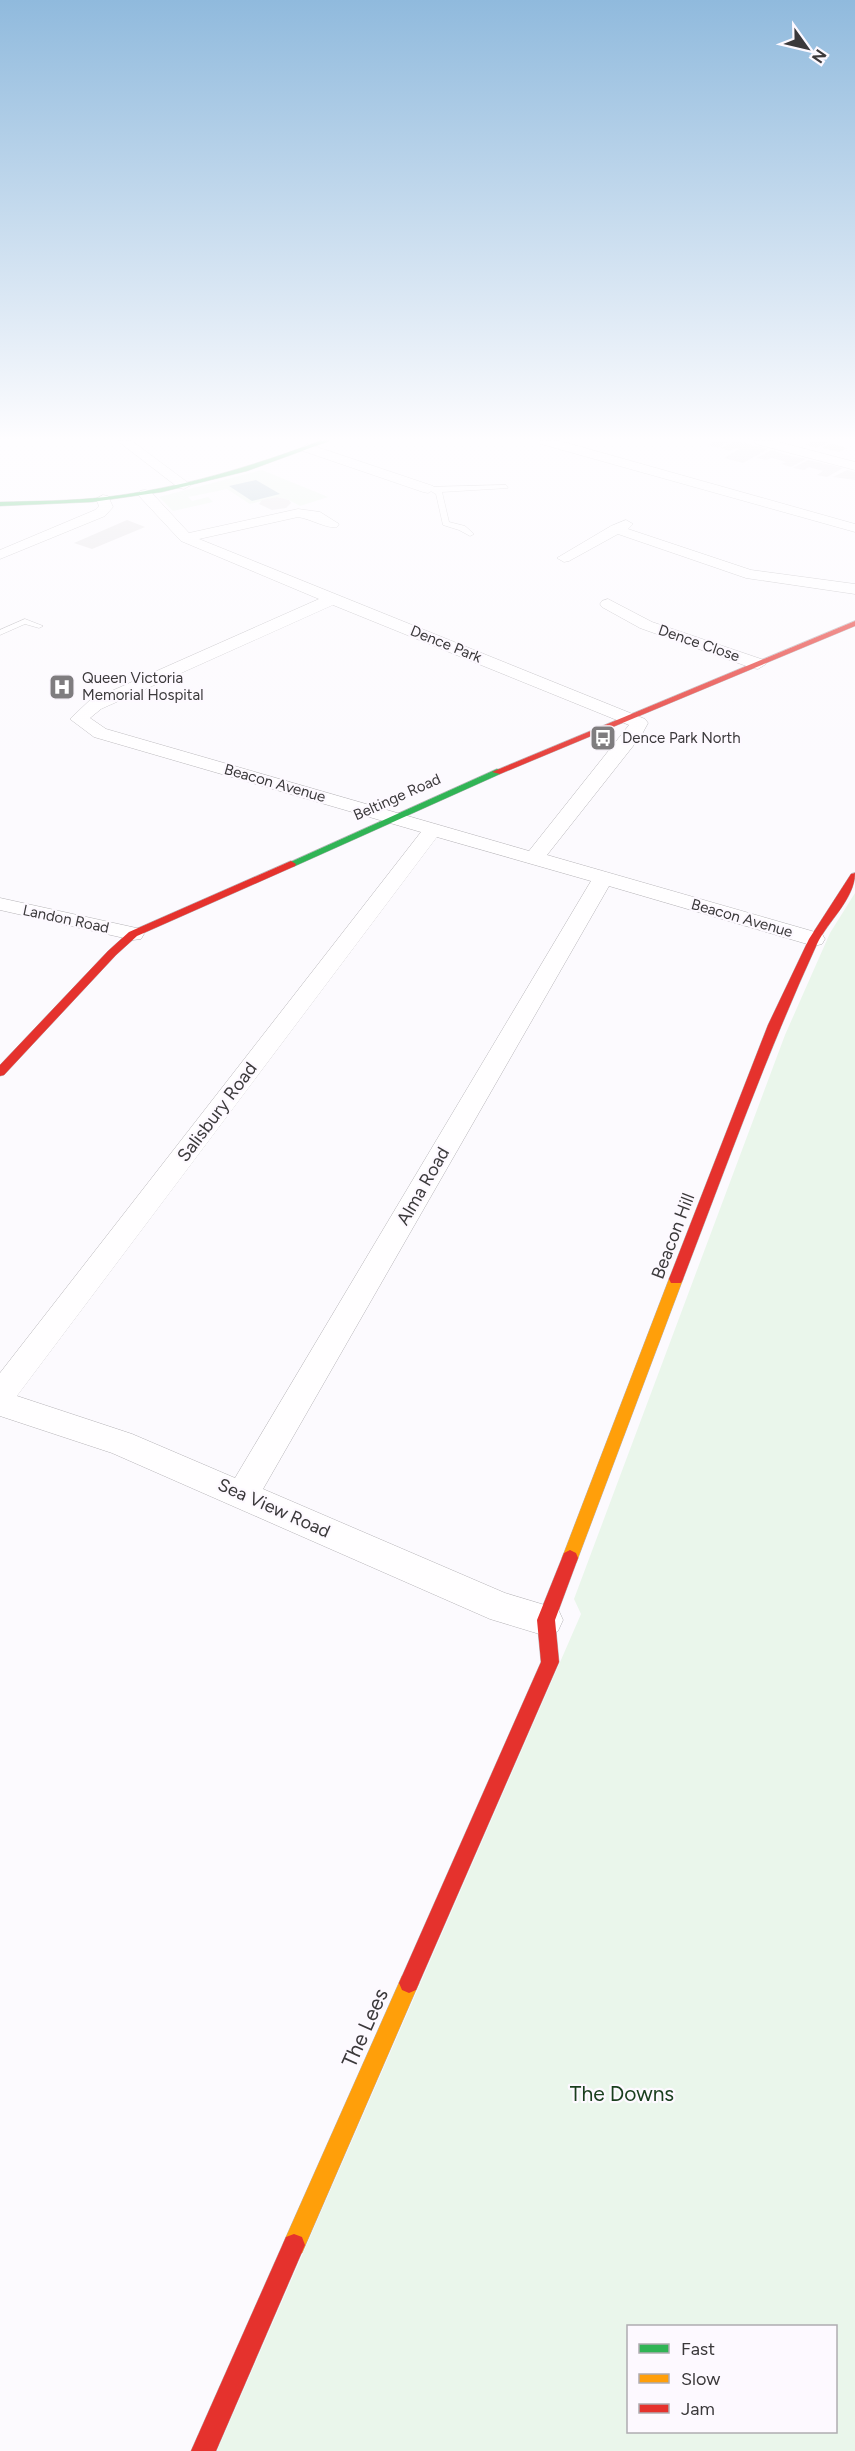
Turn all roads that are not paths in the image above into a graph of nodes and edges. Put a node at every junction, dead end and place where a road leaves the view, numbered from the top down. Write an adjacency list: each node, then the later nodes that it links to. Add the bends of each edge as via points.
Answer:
1 (224, 555): 6 (street, Dence Park)
2 (569, 555): 4 (street)
3 (682, 555): 5 (street, via 751,576)
4 (564, 558)
5 (855, 589)
6 (333, 599): 12 (street, Dence Park); 13 (street, Beacon Avenue, via 95,705 79,719 100,733)
7 (608, 604): 11 (street, Dence Close, via 646,625)
8 (855, 623): 11 (street, Beltinge Road)
9 (39, 626): 10 (lane, via 26,621)
10 (0, 633)
11 (758, 664): 12 (street, Beltinge Road)
12 (629, 717): 13 (street, Beltinge Road); 15 (street, via 639,723 635,732)
13 (393, 817): 14 (street, Beacon Avenue); 19 (street, Beltinge Road)
14 (433, 829): 15 (street, Beacon Avenue); 22 (street, Salisbury Road)
15 (534, 858): 17 (street, Beacon Avenue)
16 (855, 876): 20 (street, Beacon Hill)
17 (603, 878): 20 (street, Beacon Avenue); 24 (street, Alma Road)
18 (0, 904): 19 (street, Landon Road)
19 (133, 934): 21 (street, Beltinge Road)
20 (814, 939): 25 (street, Beacon Hill, via 749,1088)
21 (0, 1072)
22 (0, 1395)
23 (0, 1403): 24 (street, Sea View Road, via 121,1443)
24 (243, 1494): 25 (street, Sea View Road, via 502,1608)
25 (546, 1620): 26 (street, The Lees, via 550,1662)
26 (203, 2451)

